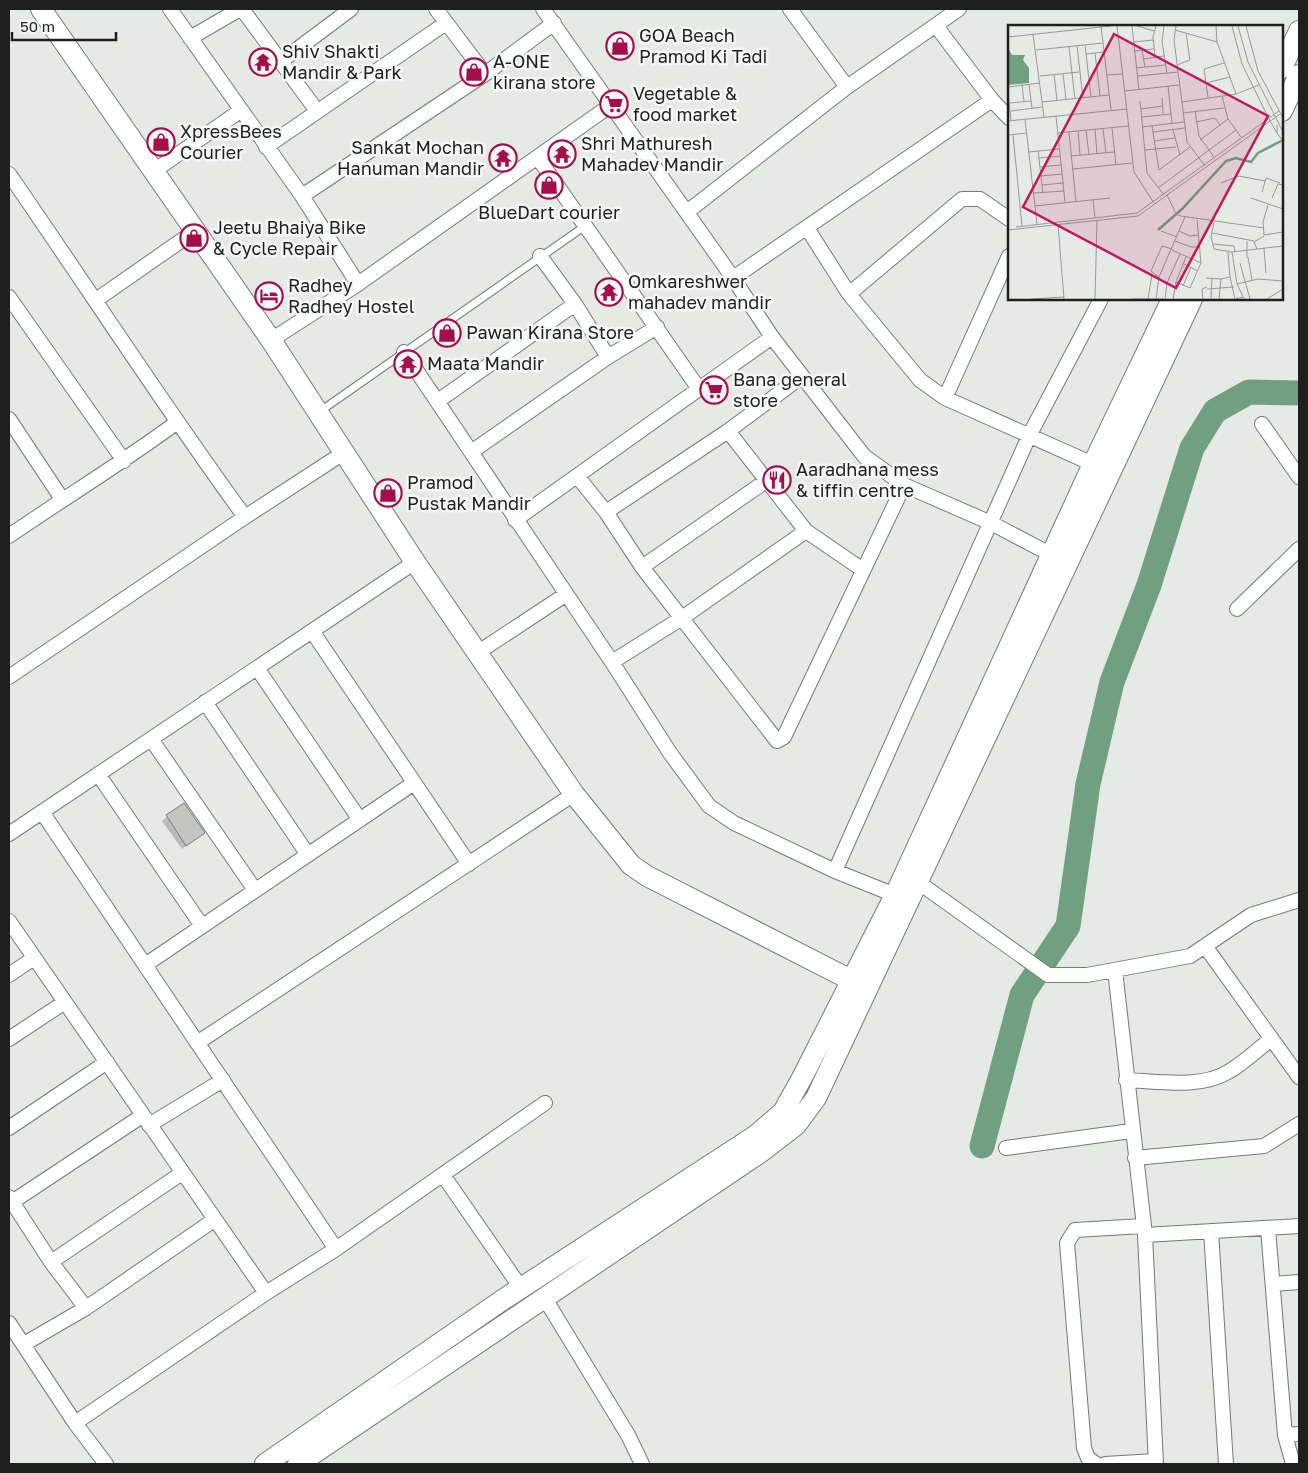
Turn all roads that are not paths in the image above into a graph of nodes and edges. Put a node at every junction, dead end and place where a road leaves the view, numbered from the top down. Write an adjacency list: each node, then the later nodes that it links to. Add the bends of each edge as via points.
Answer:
1 (41, 9): 27 (street)
2 (170, 9): 13 (street)
3 (241, 9): 13 (street); 14 (street)
4 (351, 9): 14 (street)
5 (436, 9): 9 (street)
6 (543, 9): 10 (street)
7 (790, 9): 18 (street)
8 (959, 9): 11 (street)
9 (446, 23): 16 (street); 23 (street)
10 (554, 24): 16 (street); 20 (street)
11 (936, 26): 18 (street); 19 (street)
12 (1299, 31): 15 (street)
13 (190, 38): 22 (street)
14 (280, 62): 23 (street)
15 (1283, 66)
16 (485, 74): 29 (street)
17 (1299, 75): 21 (street)
18 (847, 87): 30 (street)
19 (992, 100): 24 (street); 33 (street)
20 (610, 105): 26 (street); 30 (street)
21 (1283, 109)
22 (240, 111): 25 (street); 27 (street)
23 (317, 112): 25 (street)
24 (1008, 117)
25 (266, 147): 29 (street)
26 (538, 158): 32 (street); 38 (street)
27 (154, 171): 34 (street)
28 (9, 174): 41 (street)
29 (302, 196): 38 (street)
30 (686, 212): 37 (street)
31 (1008, 218): 39 (street, via 980,199 962,199)
32 (585, 226): 35 (lane); 46 (street)
33 (807, 228): 37 (street); 39 (street)
34 (195, 231): 41 (street); 48 (street)
35 (540, 256): 45 (street); 49 (lane)
36 (1008, 258): 53 (street)
37 (734, 278): 47 (street)
38 (358, 284): 48 (street)
39 (849, 294): 53 (street, via 920,380)
40 (9, 297): 63 (street)
41 (96, 300): 57 (street)
42 (1100, 300): 60 (street)
43 (1172, 300): 64 (street)
44 (1191, 300): 77 (street)
45 (575, 304): 50 (street); 54 (street)
46 (657, 327): 50 (street); 52 (street)
47 (772, 336): 51 (street); 52 (street)
48 (271, 340): 55 (street)
49 (404, 352): 54 (street); 55 (lane)
50 (608, 357): 62 (street)
51 (801, 377): 59 (street); 68 (street, via 864,456)
52 (699, 389): 65 (street)
53 (944, 398): 60 (street)
54 (438, 401): 62 (street)
55 (319, 412): 61 (street)
56 (9, 419): 69 (street)
57 (176, 423): 63 (street); 71 (street)
58 (1262, 424): 66 (street)
59 (728, 431): 67 (street); 70 (street)
60 (1030, 434): 64 (street); 73 (street)
61 (345, 452): 71 (street); 78 (street)
62 (471, 452): 72 (street)
63 (124, 461): 69 (street)
64 (1092, 464): 77 (street)
65 (577, 476): 70 (street); 72 (street)
66 (1299, 477)
67 (766, 481): 74 (street); 79 (street)
68 (904, 485): 73 (street); 80 (street)
69 (62, 499): 75 (street)
70 (606, 512): 79 (street)
71 (245, 517): 88 (street)
72 (515, 520): 81 (street)
73 (991, 523): 77 (street); 99 (street)
74 (806, 531): 80 (street); 83 (street)
75 (10, 532)
76 (1299, 549): 82 (street)
77 (1061, 557): 100 (street, via 960,797); 102 (street)
78 (415, 562): 84 (street); 85 (street)
79 (642, 567): 83 (street)
80 (863, 570): 83 (street, via 784,737 777,741)
81 (565, 595): 85 (street); 86 (street)
82 (1237, 609)
83 (682, 618): 86 (street)
84 (312, 631): 87 (street); 92 (street)
85 (477, 653): 93 (street)
86 (612, 662): 99 (street, via 670,753 709,806 734,823)
87 (257, 668): 89 (street); 95 (street)
88 (9, 677)
89 (205, 702): 90 (street); 97 (street)
90 (151, 739): 91 (street); 101 (street)
91 (98, 774): 94 (street); 105 (street)
92 (414, 783): 95 (street); 98 (street)
93 (574, 794): 98 (street); 111 (street, via 631,865 647,876)
94 (42, 812): 96 (street); 108 (street)
95 (360, 820): 97 (street)
96 (9, 834)
97 (308, 855): 101 (street)
98 (469, 864): 116 (street)
99 (835, 871): 102 (street)
100 (918, 882): 109 (street, via 1048,975 1088,975); 112 (street)
101 (255, 890): 105 (street)
102 (894, 895): 111 (street)
103 (1298, 900): 106 (street, via 1251,915)
104 (9, 921): 107 (street)
105 (202, 926): 108 (street)
106 (1204, 946): 109 (street, via 1190,956); 115 (street)
107 (34, 958): 110 (street); 113 (street)
108 (145, 965): 116 (street)
109 (1115, 970): 120 (street)
110 (9, 975)
111 (851, 980): 112 (street); 140 (street, via 782,1112 755,1136)
112 (870, 985): 142 (street, via 816,1098 796,1125 761,1152)
113 (65, 1002): 114 (street); 117 (street)
114 (9, 1039)
115 (1271, 1039): 118 (street); 120 (street, via 1228,1073 1215,1078 1198,1082)
116 (197, 1043): 119 (street)
117 (107, 1062): 122 (street); 124 (street)
118 (1299, 1077)
119 (223, 1080): 122 (street); 136 (street)
120 (1126, 1080): 125 (street)
121 (545, 1103): 129 (street)
122 (146, 1120): 128 (street); 130 (street)
123 (1299, 1124): 127 (street, via 1264,1146)
124 (9, 1128)
125 (1131, 1131): 126 (street); 127 (street)
126 (1006, 1148)
127 (1135, 1158): 134 (street)
128 (182, 1174): 131 (street); 137 (street)
129 (443, 1175): 136 (street); 140 (street)
130 (11, 1200): 137 (street)
131 (214, 1220): 141 (street); 143 (street)
132 (1299, 1226): 133 (street)
133 (1268, 1229): 135 (street); 139 (street)
134 (1144, 1230): 135 (street); 149 (street); 154 (street, via 1075,1230 1067,1243 1084,1448 1088,1458)
135 (1211, 1231): 156 (street)
136 (336, 1249): 141 (street)
137 (50, 1262): 143 (street)
138 (1299, 1282): 139 (street)
139 (1273, 1284): 148 (street)
140 (521, 1288): 151 (street)
141 (266, 1293): 146 (street)
142 (544, 1297): 152 (street); 153 (street, via 618,1418)
143 (86, 1308): 145 (street)
144 (9, 1323): 145 (street)
145 (24, 1344): 146 (street)
146 (75, 1423): 150 (street)
147 (1299, 1434): 148 (street)
148 (1285, 1435): 157 (street)
149 (1155, 1463): 155 (street)
150 (106, 1464)
151 (264, 1464)
152 (298, 1464)
153 (642, 1464)
154 (1096, 1464)
155 (1105, 1464)
156 (1226, 1464)
157 (1293, 1464)

